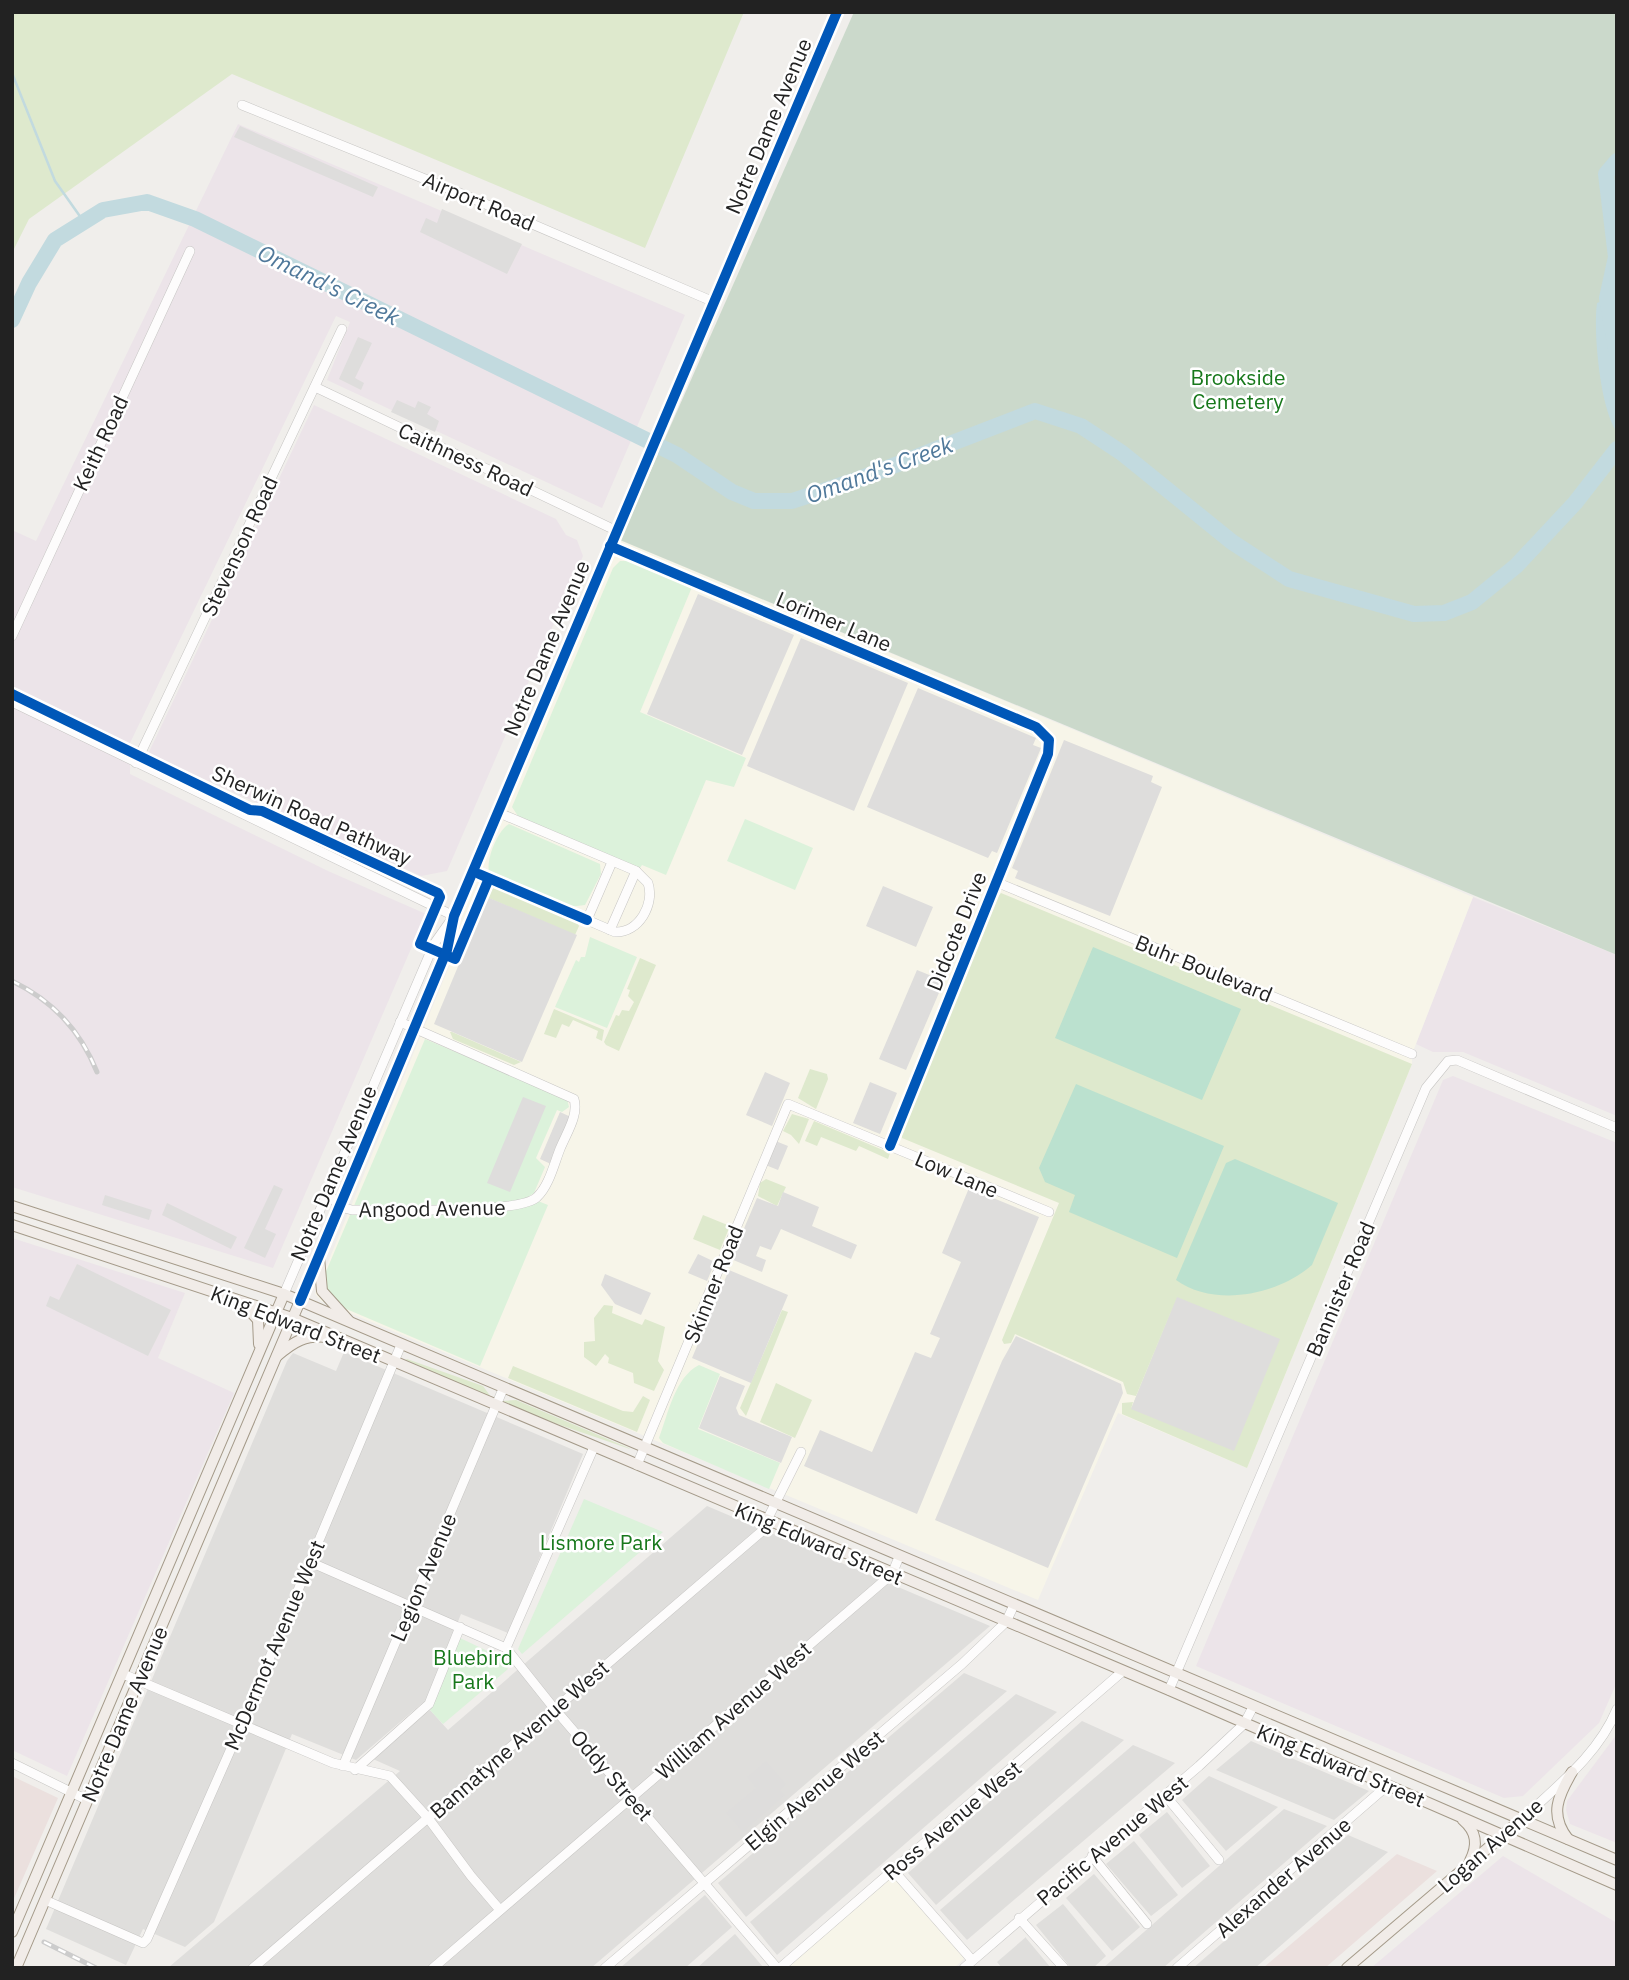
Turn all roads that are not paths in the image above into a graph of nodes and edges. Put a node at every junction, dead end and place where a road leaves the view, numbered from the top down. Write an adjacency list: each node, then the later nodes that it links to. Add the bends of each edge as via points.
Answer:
1 (837, 12): 4 (street, Notre Dame Avenue)
2 (242, 105): 4 (street, Airport Road)
3 (190, 251): 9 (street, Keith Road)
4 (714, 302): 7 (street, Notre Dame Avenue)
5 (342, 329): 6 (street, Stevenson Road)
6 (315, 387): 7 (street, Caithness Road); 12 (street, Stevenson Road)
7 (617, 531): 8 (street, Notre Dame Avenue)
8 (610, 546): 11 (street, Lorimer Lane); 13 (street, Notre Dame Avenue)
9 (12, 636)
10 (12, 702): 12 (street)
11 (1042, 731): 17 (street, Didcote Drive, via 1049,740 1048,754)
12 (136, 763): 18 (street)
13 (498, 812): 14 (street); 16 (street, Notre Dame Avenue)
14 (612, 862): 15 (street); 19 (street)
15 (636, 871): 20 (street); 20 (street, via 650,888 649,901 641,919 627,932)
16 (473, 872): 18 (street, Notre Dame Avenue); 19 (street)
17 (996, 882): 23 (street, Buhr Boulevard); 28 (street, Didcote Drive)
18 (454, 916): 21 (street, Notre Dame Avenue, via 433,944); 22 (street, Notre Dame Avenue, via 447,950)
19 (587, 920): 20 (street)
20 (610, 930)
21 (400, 1022): 22 (street, Angood Avenue); 24 (street, Notre Dame Avenue)
22 (415, 1028): 25 (street, Notre Dame Avenue); 31 (street, Angood Avenue, via 574,1099 575,1114 544,1187 533,1201 503,1208)
23 (1412, 1054)
24 (380, 1068): 25 (street); 29 (street, Notre Dame Avenue)
25 (396, 1075): 31 (street, Notre Dame Avenue)
26 (789, 1104): 28 (street, Low Lane); 49 (street, Skinner Road)
27 (1617, 1128): 64 (street, Bannister Road, via 1448,1060 1426,1088)
28 (890, 1146): 32 (street, Low Lane)
29 (328, 1193): 31 (street, Angood Avenue); 35 (street, Notre Dame Avenue)
30 (12, 1206): 35 (main road, King Edward Street)
31 (340, 1207): 34 (street, Notre Dame Avenue)
32 (1049, 1212)
33 (12, 1225): 36 (main road, King Edward Street)
34 (319, 1257): 37 (street, Notre Dame Avenue); 40 (main road, via 322,1291)
35 (284, 1294): 37 (main road, King Edward Street); 38 (main road, Notre Dame Avenue)
36 (240, 1300): 38 (main road, King Edward Street); 43 (main road, via 258,1320)
37 (300, 1301): 39 (main road, Notre Dame Avenue); 40 (main road, King Edward Street)
38 (276, 1311): 39 (main road, King Edward Street); 43 (main road, Notre Dame Avenue)
39 (292, 1318): 41 (main road, King Edward Street); 44 (main road, Notre Dame Avenue)
40 (354, 1325): 42 (main road, King Edward Street)
41 (340, 1339): 44 (main road, via 309,1336); 45 (main road, King Edward Street)
42 (401, 1345): 45 (street, McDermot Avenue West); 46 (main road, King Edward Street)
43 (258, 1357): 63 (main road, Notre Dame Avenue)
44 (275, 1358): 65 (main road, Notre Dame Avenue)
45 (394, 1362): 47 (main road, King Edward Street); 55 (street, McDermot Avenue West)
46 (503, 1389): 47 (street, Legion Avenue); 49 (main road, King Edward Street)
47 (496, 1406): 48 (main road, King Edward Street); 58 (street, Legion Avenue)
48 (594, 1447): 51 (main road, King Edward Street); 61 (street)
49 (645, 1448): 51 (street, Skinner Road); 52 (main road, King Edward Street)
50 (801, 1452): 52 (street, Bannatyne Avenue West)
51 (637, 1465): 53 (main road, King Edward Street)
52 (776, 1504): 53 (street, Bannatyne Avenue West); 54 (main road, King Edward Street)
53 (768, 1522): 56 (main road, King Edward Street); 67 (street, Bannatyne Avenue West)
54 (899, 1556): 56 (street, William Avenue West); 57 (main road, King Edward Street)
55 (310, 1562): 58 (street, Oddy Street); 71 (street, McDermot Avenue West)
56 (892, 1574): 59 (main road, King Edward Street); 79 (street, William Avenue West)
57 (1014, 1605): 59 (street, Elgin Avenue West); 64 (main road, King Edward Street)
58 (410, 1606): 60 (street, Oddy Street); 73 (street, Legion Avenue)
59 (1006, 1622): 62 (main road, King Edward Street); 91 (street, Elgin Avenue West)
60 (460, 1627): 61 (street, Oddy Street); 74 (street, via 429,1704)
61 (506, 1648): 67 (street, Oddy Street)
62 (1123, 1671): 66 (main road, King Edward Street); 90 (street, Ross Avenue West)
63 (123, 1674): 65 (street); 77 (main road, Notre Dame Avenue)
64 (1176, 1674): 66 (street, Bannister Road); 68 (main road, King Edward Street)
65 (139, 1680): 71 (street); 80 (main road, Notre Dame Avenue)
66 (1169, 1690): 70 (main road, King Edward Street)
67 (553, 1707): 79 (street, Oddy Street); 82 (street, Bannatyne Avenue West)
68 (1252, 1707): 70 (street, Pacific Avenue West); 83 (main road, King Edward Street)
69 (1617, 1709): 75 (street, Logan Avenue, via 1607,1731)
70 (1244, 1724): 76 (main road, King Edward Street); 78 (street, Pacific Avenue West)
71 (241, 1726): 73 (street); 93 (street, McDermot Avenue West, via 147,1939 143,1942)
72 (12, 1763): 77 (street)
73 (343, 1766): 74 (street)
74 (355, 1770): 82 (street, via 390,1776)
75 (1572, 1772): 83 (street, Logan Avenue); 85 (main road, via 1557,1799 1556,1811 1557,1822)
76 (1388, 1785): 81 (main road, King Edward Street); 106 (street, Alexander Avenue)
77 (72, 1791): 80 (street); 97 (main road, Notre Dame Avenue)
78 (1165, 1795): 86 (street, Pacific Avenue West); 87 (street)
79 (632, 1797): 91 (street, Oddy Street); 94 (street, William Avenue West)
80 (87, 1800): 93 (main road, Notre Dame Avenue)
81 (1456, 1814): 84 (main road, King Edward Street); 89 (main road, via 1476,1836)
82 (428, 1818): 94 (street); 100 (street, Bannatyne Avenue West)
83 (1522, 1819): 84 (main road, Logan Avenue); 85 (main road, King Edward Street)
84 (1504, 1835): 89 (main road, Logan Avenue); 92 (main road, King Edward Street)
85 (1570, 1841): 88 (main road, King Edward Street)
86 (1092, 1856): 95 (street, Pacific Avenue West); 96 (street)
87 (1219, 1860)
88 (1617, 1860)
89 (1468, 1864): 107 (main road, Logan Avenue)
90 (893, 1870): 98 (street); 103 (street, Ross Avenue West)
91 (704, 1883): 102 (street, Elgin Avenue West); 103 (street, Oddy Street)
92 (1617, 1885)
93 (45, 1900): 99 (main road, Notre Dame Avenue)
94 (500, 1910): 101 (street, William Avenue West)
95 (1020, 1919): 98 (street, Pacific Avenue West); 105 (street)
96 (1147, 1924)
97 (12, 1932)
98 (972, 1960): 104 (street, Pacific Avenue West)
99 (16, 1968)
100 (253, 1968)
101 (433, 1968)
102 (605, 1968)
103 (778, 1968)
104 (964, 1968)
105 (1064, 1968)
106 (1177, 1968)
107 (1348, 1968)

